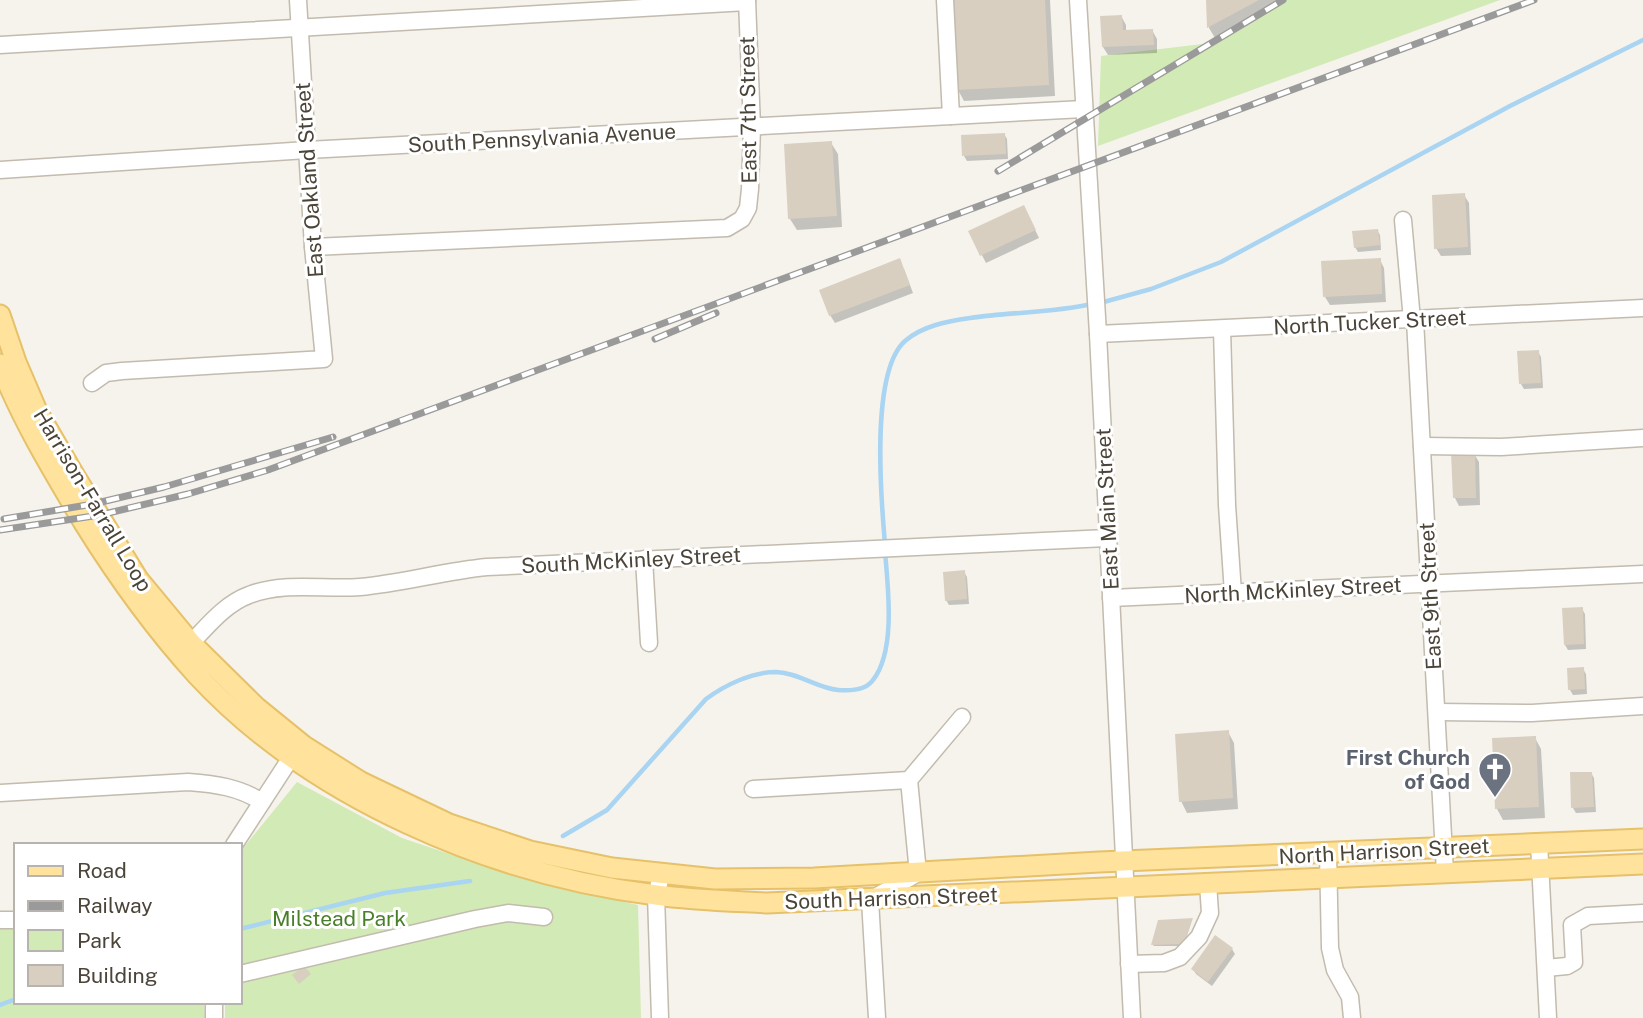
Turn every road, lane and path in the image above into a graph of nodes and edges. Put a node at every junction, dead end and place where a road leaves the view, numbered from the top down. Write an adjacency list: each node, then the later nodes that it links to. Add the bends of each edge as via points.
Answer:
1 (298, 0): 5 (street, East Oakland Street)
2 (945, 0): 8 (street)
3 (1078, 0): 7 (street, East Main Street)
4 (747, 1): 5 (street); 9 (street, East 7th Street)
5 (300, 28): 6 (street); 10 (street, East Oakland Street)
6 (0, 46)
7 (1084, 109): 8 (street, South Pennsylvania Avenue); 18 (street, East Main Street)
8 (951, 116): 9 (street, South Pennsylvania Avenue)
9 (752, 127): 10 (street, South Pennsylvania Avenue); 13 (street, East 7th Street, via 748,208 743,219 727,228)
10 (307, 150): 11 (street, South Pennsylvania Avenue); 13 (street, East Oakland Street)
11 (0, 170)
12 (1403, 220): 16 (street, East 9th Street)
13 (313, 247): 20 (street, East Oakland Street, via 324,359 122,371 106,373)
14 (1643, 308): 16 (street, North Tucker Street)
15 (0, 315): 19 (main road, Harrison-Farrall Loop)
16 (1414, 320): 17 (street, North Tucker Street); 22 (street, East 9th Street)
17 (1222, 329): 18 (street, North Tucker Street); 27 (street)
18 (1098, 331): 23 (street, East Main Street)
19 (5, 366): 30 (main road, Harrison-Farrall Loop)
20 (92, 383)
21 (1643, 438): 22 (street, via 1501,447)
22 (1422, 446): 26 (street, East 9th Street)
23 (1107, 538): 24 (street, South McKinley Street); 28 (street, East Main Street)
24 (644, 559): 29 (street); 30 (street, South McKinley Street, via 454,570 361,587 271,588 247,595 225,609)
25 (1643, 574): 26 (street, North McKinley Street)
26 (1430, 583): 27 (street, North McKinley Street); 32 (street, East 9th Street)
27 (1233, 593): 28 (street, North McKinley Street)
28 (1111, 598): 44 (street, East Main Street)
29 (649, 643)
30 (185, 649): 34 (main road, Harrison-Farrall Loop, via 256,707)
31 (1643, 706): 32 (street, via 1532,713)
32 (1437, 712): 42 (street, East 9th Street)
33 (962, 717): 35 (street)
34 (298, 751): 38 (street); 47 (main road, Harrison-Farrall Loop, via 449,824 530,851); 53 (main road, Harrison-Farrall Loop, via 321,778 485,856)
35 (909, 779): 36 (street); 48 (street)
36 (753, 789)
37 (0, 793): 38 (street, via 188,782 219,784)
38 (262, 802): 40 (street)
39 (1643, 839): 41 (main road, North Harrison Street)
40 (235, 843)
41 (1539, 843): 42 (main road, North Harrison Street); 46 (street)
42 (1444, 848): 43 (main road, North Harrison Street); 49 (street, East 9th Street)
43 (1328, 853): 44 (main road, North Harrison Street); 50 (street)
44 (1124, 862): 48 (main road, South Harrison Street); 52 (street, East Main Street)
45 (1643, 864): 46 (main road, North Harrison Street)
46 (1541, 869): 49 (main road, North Harrison Street); 58 (street)
47 (662, 873): 48 (main road, South Harrison Street, via 715,879); 53 (street)
48 (918, 873): 54 (street)
49 (1445, 873): 50 (main road, North Harrison Street)
50 (1327, 878): 51 (main road, North Harrison Street); 63 (street, via 1330,948 1335,970 1350,997)
51 (1208, 883): 52 (main road, North Harrison Street); 57 (street, via 1210,913 1199,937 1180,957 1164,963)
52 (1125, 887): 54 (main road, South Harrison Street); 57 (street, East Main Street)
53 (656, 895): 54 (main road, South Harrison Street, via 767,904); 60 (street)
54 (870, 900): 61 (street)
55 (1643, 913): 58 (street, via 1588,916 1572,925 1574,962)
56 (544, 917): 59 (street, via 508,913 486,917)
57 (1129, 964): 62 (street, East Main Street)
58 (1546, 968): 64 (street)
59 (242, 974)
60 (660, 1018)
61 (877, 1018)
62 (1132, 1018)
63 (1352, 1018)
64 (1548, 1018)

